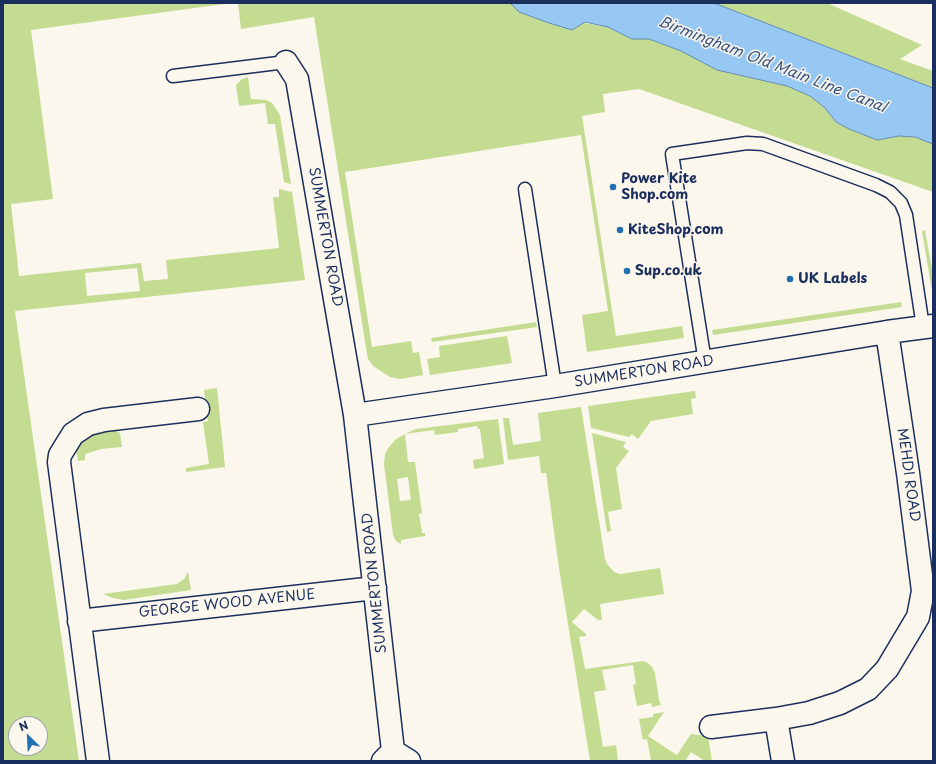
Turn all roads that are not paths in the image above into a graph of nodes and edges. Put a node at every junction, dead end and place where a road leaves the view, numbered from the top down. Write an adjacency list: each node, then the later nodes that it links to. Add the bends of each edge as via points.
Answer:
1 (286, 62): 2 (lane); 9 (street, SUMMERTON ROAD, via 297,79)
2 (173, 76)
3 (525, 189): 7 (lane)
4 (928, 326): 5 (street, SUMMERTON ROAD); 6 (lane, via 906,215 901,203 890,192 762,144 747,143 672,154)
5 (887, 332): 6 (street, SUMMERTON ROAD); 11 (street, MEHDI ROAD)
6 (705, 362): 7 (street, SUMMERTON ROAD)
7 (554, 386): 9 (street, SUMMERTON ROAD)
8 (198, 409): 12 (street, via 88,424 73,434 60,455)
9 (355, 415): 10 (street, SUMMERTON ROAD)
10 (376, 588): 12 (street, GEORGE WOOD AVENUE); 15 (street, SUMMERTON ROAD)
11 (926, 620): 13 (street, MEHDI ROAD, via 868,689 840,704)
12 (79, 621): 16 (street)
13 (776, 719): 14 (street, MEHDI ROAD); 17 (street)
14 (711, 727)
15 (395, 758)
16 (98, 761)
17 (783, 761)

